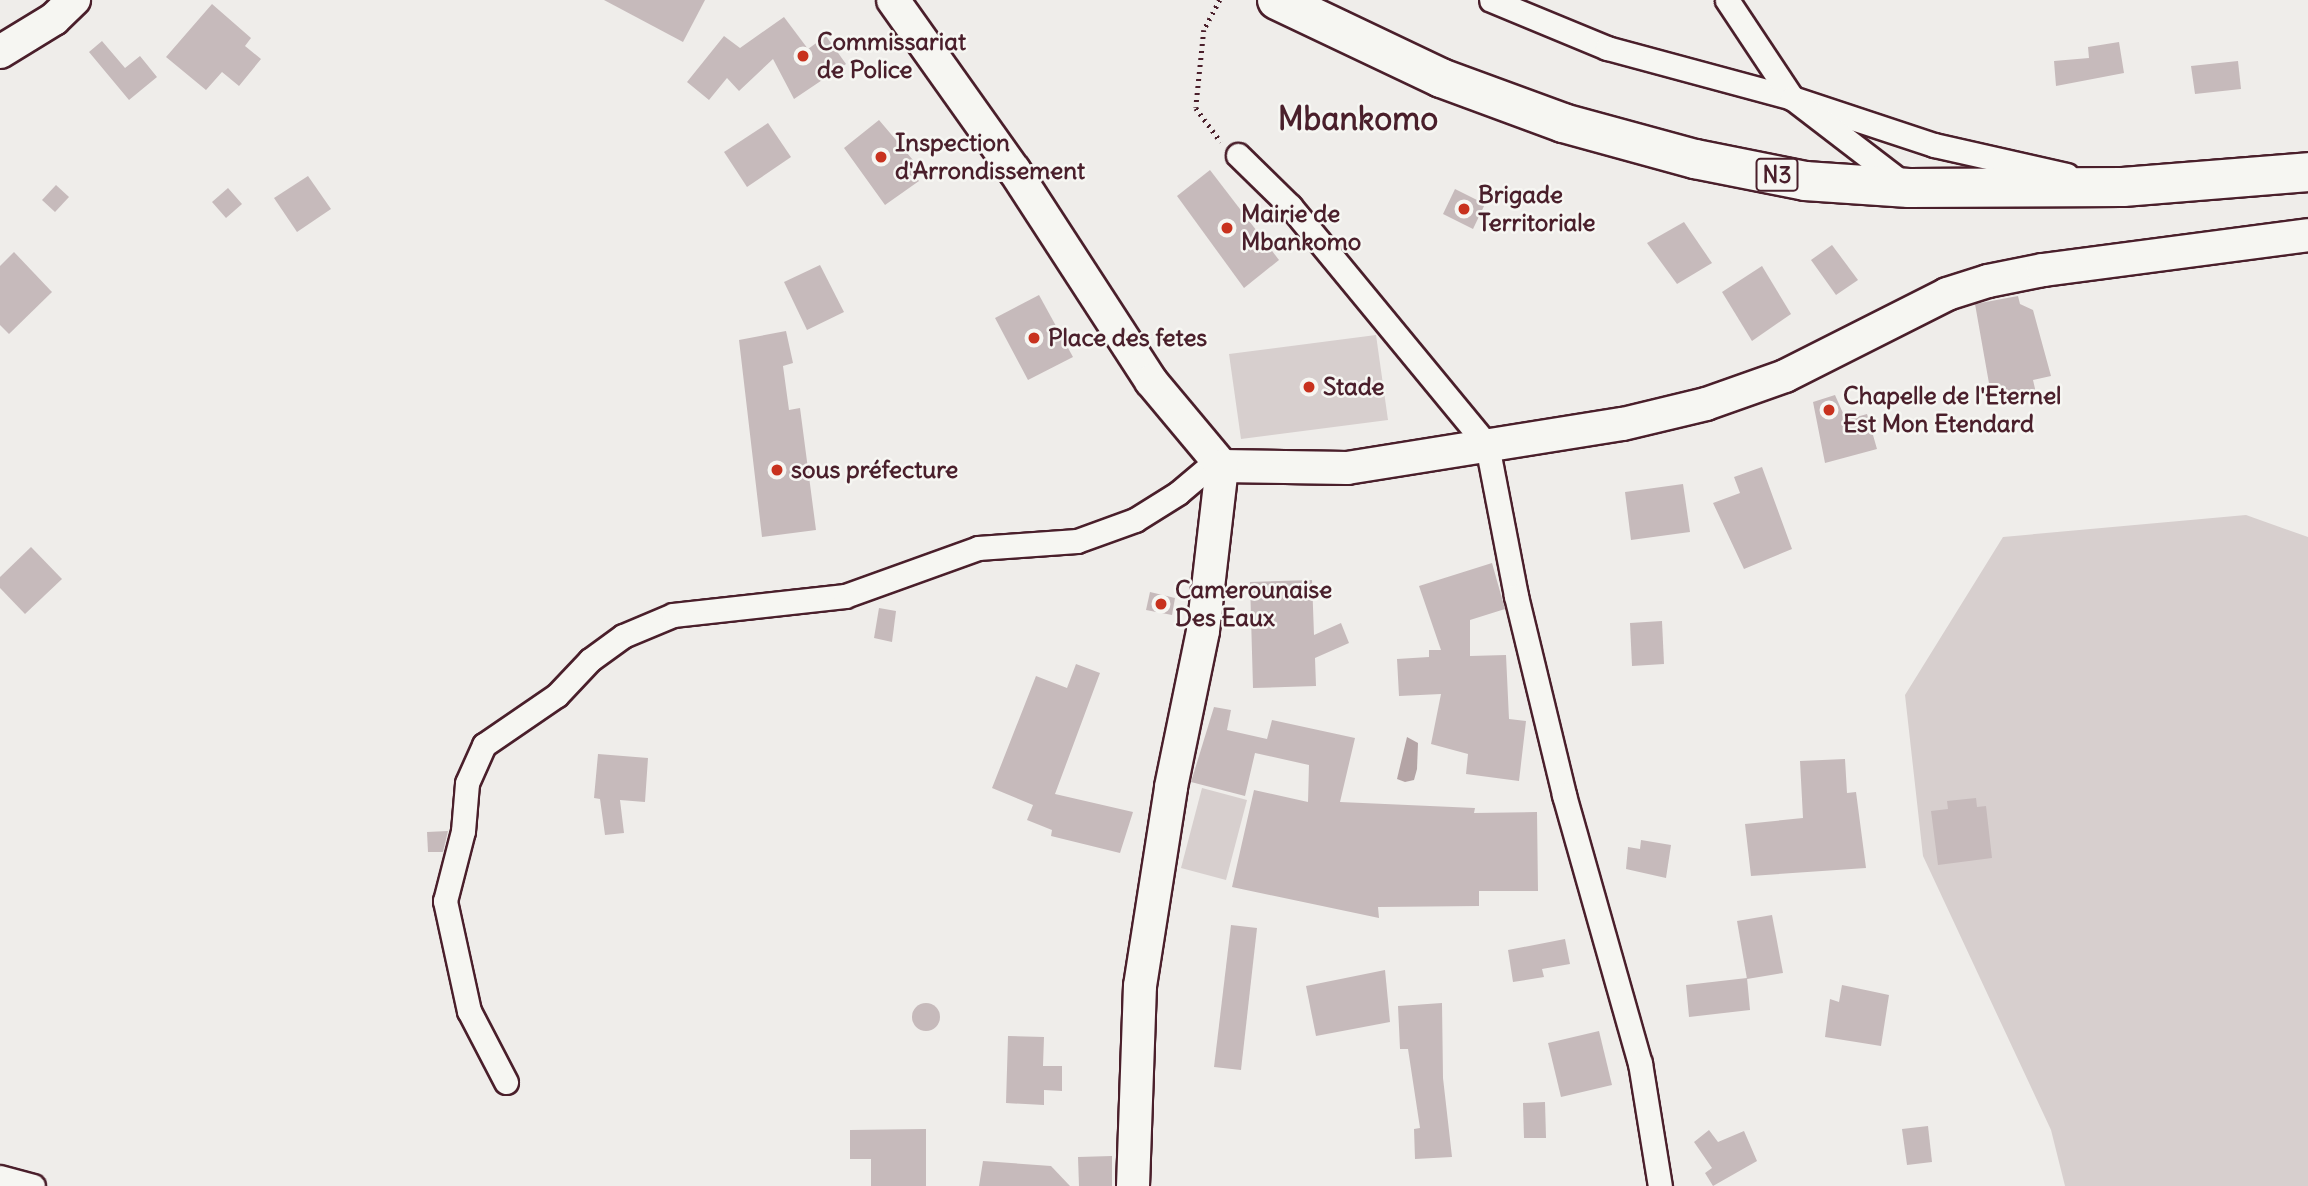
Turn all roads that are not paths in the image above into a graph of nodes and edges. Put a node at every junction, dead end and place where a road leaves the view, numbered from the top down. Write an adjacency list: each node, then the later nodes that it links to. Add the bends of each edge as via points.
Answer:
1 (75, 0): 6 (street, via 54,19)
2 (894, 0): 14 (street, via 1014,170 1151,381)
3 (1277, 0): 11 (highway, N3, via 1441,78 1563,123 1695,159 1805,181)
4 (1491, 0): 7 (street, via 1607,48)
5 (1727, 0): 7 (street)
6 (0, 52)
7 (1791, 98): 10 (street, via 1934,145); 11 (street)
8 (1238, 155): 13 (street, via 1290,206)
9 (2308, 172): 10 (highway, N3)
10 (2123, 187): 11 (highway, N3, via 2010,184)
11 (1909, 188)
12 (2308, 235): 13 (street, via 1989,281 1947,294 1785,376 1706,404 1623,424)
13 (1487, 445): 14 (street, via 1347,468); 19 (street, via 1516,596 1564,795 1640,1063)
14 (1219, 463): 15 (street, via 1135,520 1077,541 978,548 845,596 673,615 623,636 590,660 557,695 484,746 467,783 463,831 445,901 469,1011); 18 (street, via 1203,631 1168,801 1142,974)
15 (506, 1082)
16 (0, 1177): 17 (street)
17 (33, 1186)
18 (1133, 1186)
19 (1661, 1186)

